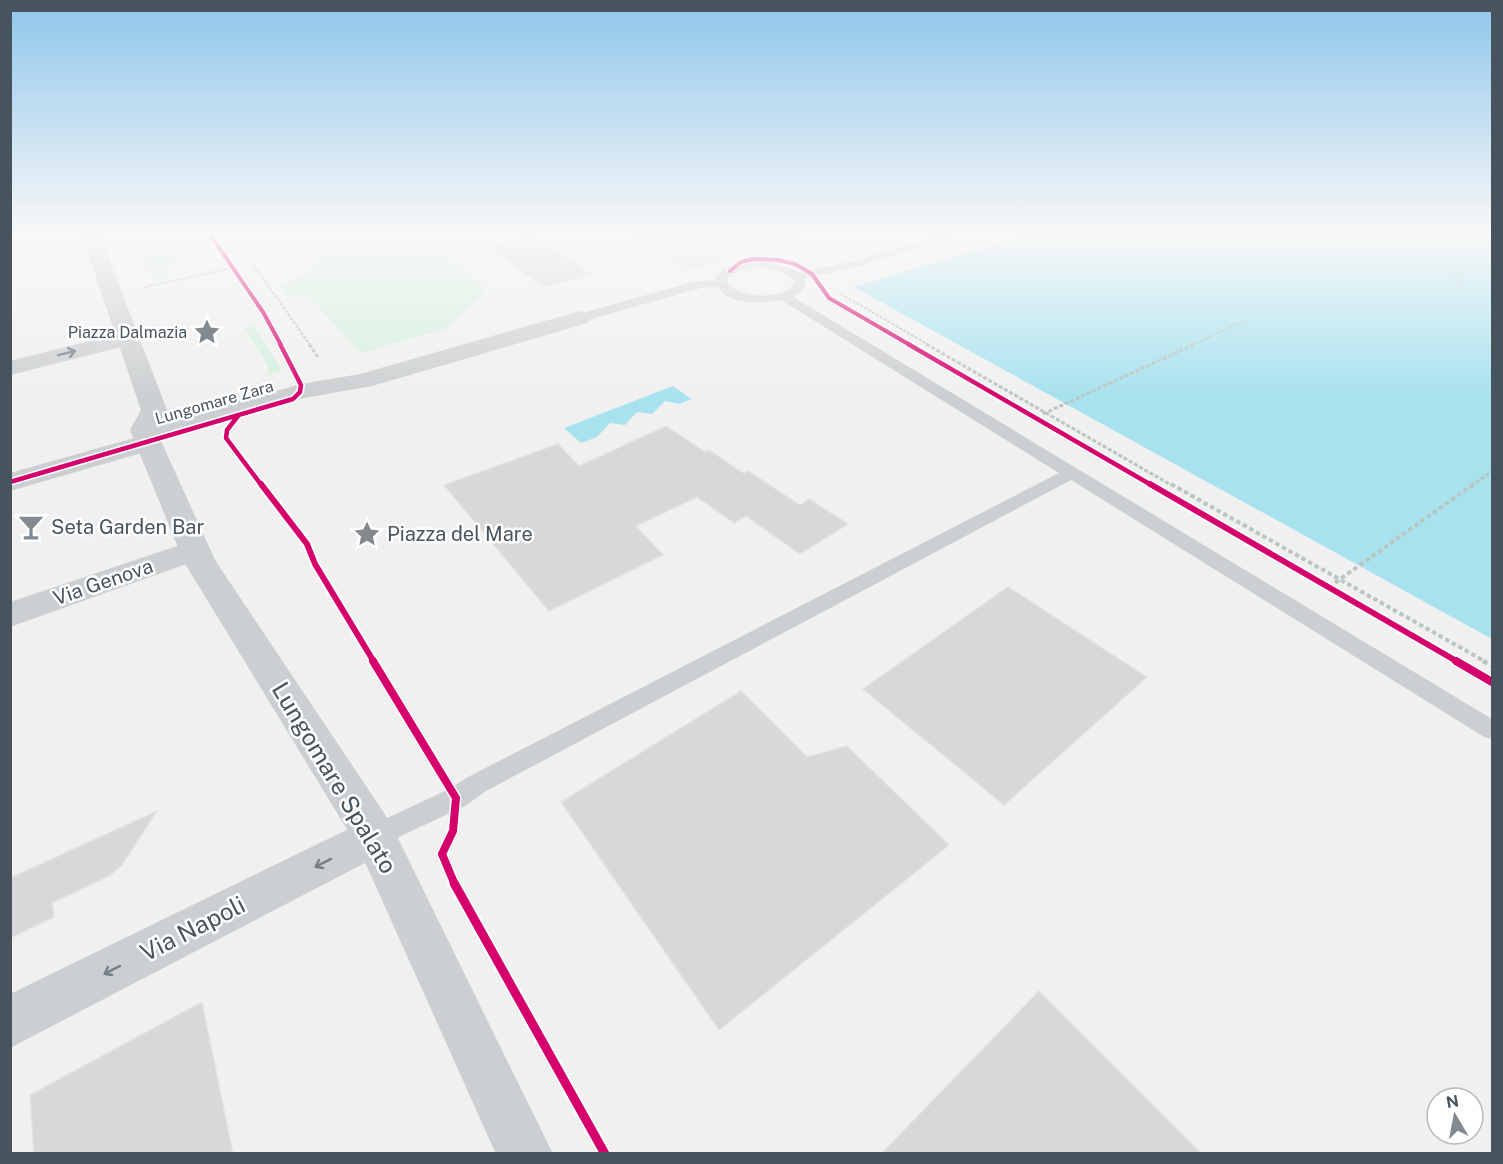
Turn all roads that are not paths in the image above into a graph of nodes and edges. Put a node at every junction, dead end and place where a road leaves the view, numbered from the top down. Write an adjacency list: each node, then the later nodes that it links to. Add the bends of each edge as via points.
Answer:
1 (110, 287): 7 (street, Lungomare Zara)
2 (688, 287): 6 (lane)
3 (724, 287): 5 (lane, via 758,299)
4 (798, 287): 5 (lane)
5 (783, 296): 10 (lane)
6 (580, 318): 9 (street, Lungomare Zara, via 363,381 290,394)
7 (129, 338): 8 (street, one-way to 7); 9 (street, Lungomare Zara, via 154,410 143,430)
8 (10, 368)
9 (147, 439): 11 (street); 12 (street, Lungomare Spalato)
10 (1071, 473): 14 (lane); 15 (lane, via 456,798)
11 (10, 482)
12 (195, 550): 13 (street, Via Genova); 15 (street, Lungomare Spalato)
13 (10, 615)
14 (1492, 730)
15 (375, 836): 16 (street, Via Napoli, one-way to 16); 17 (street, Lungomare Spalato)
16 (10, 1022)
17 (525, 1154)

